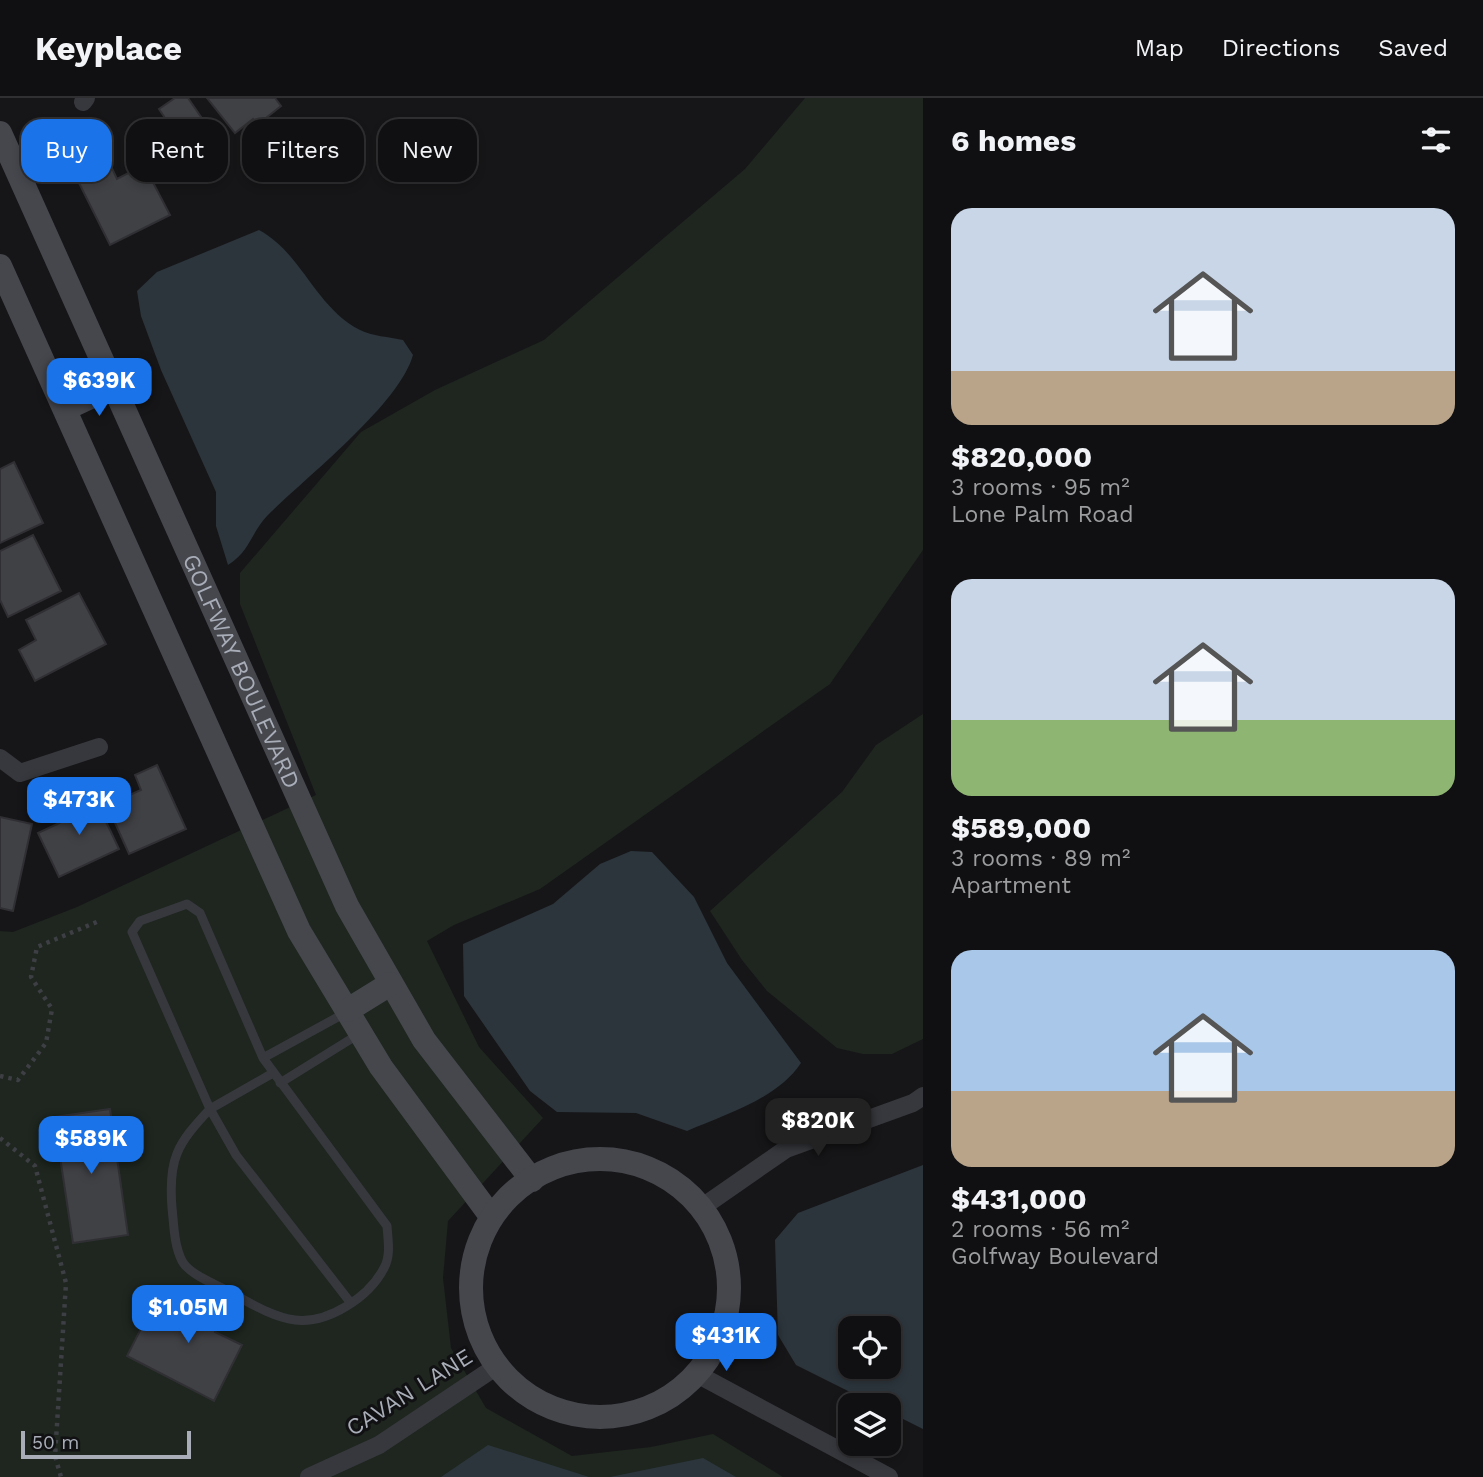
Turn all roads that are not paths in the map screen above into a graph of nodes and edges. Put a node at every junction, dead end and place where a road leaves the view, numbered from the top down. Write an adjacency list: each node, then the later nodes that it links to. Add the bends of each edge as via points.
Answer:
1 (0, 133): 3 (street, GOLFWAY BOULEVARD)
2 (0, 266): 4 (street)
3 (114, 386): 4 (street); 7 (street, GOLFWAY BOULEVARD, via 347,906)
4 (65, 409): 8 (street, via 299,931)
5 (99, 747): 6 (street, via 20,773)
6 (0, 758)
7 (390, 984): 8 (street); 15 (street, GOLFWAY BOULEVARD, via 424,1040)
8 (348, 1011): 9 (street); 10 (lane)
9 (362, 1033): 12 (lane); 17 (street)
10 (263, 1058): 11 (lane); 14 (lane, via 200,913 187,904 140,921 132,932)
11 (273, 1073): 12 (lane); 14 (lane)
12 (280, 1083): 18 (lane, via 387,1226 389,1250 384,1268)
13 (923, 1096): 16 (street, via 786,1149)
14 (210, 1109): 18 (lane, via 236,1155); 18 (lane, via 175,1152 170,1179 175,1241 183,1263 266,1310 295,1320 320,1318)
15 (532, 1180): 16 (street, via 565,1163 616,1160 651,1169 683,1189); 17 (street)
16 (701, 1208): 20 (street, via 725,1254 730,1292 715,1349)
17 (490, 1215): 19 (street, via 477,1246 470,1283 472,1312)
18 (350, 1302)
19 (497, 1366): 20 (street, via 523,1393 574,1415 636,1413 667,1400); 21 (street, CAVAN LANE, via 379,1445)
20 (697, 1374): 22 (street)
21 (309, 1477)
22 (890, 1477)

